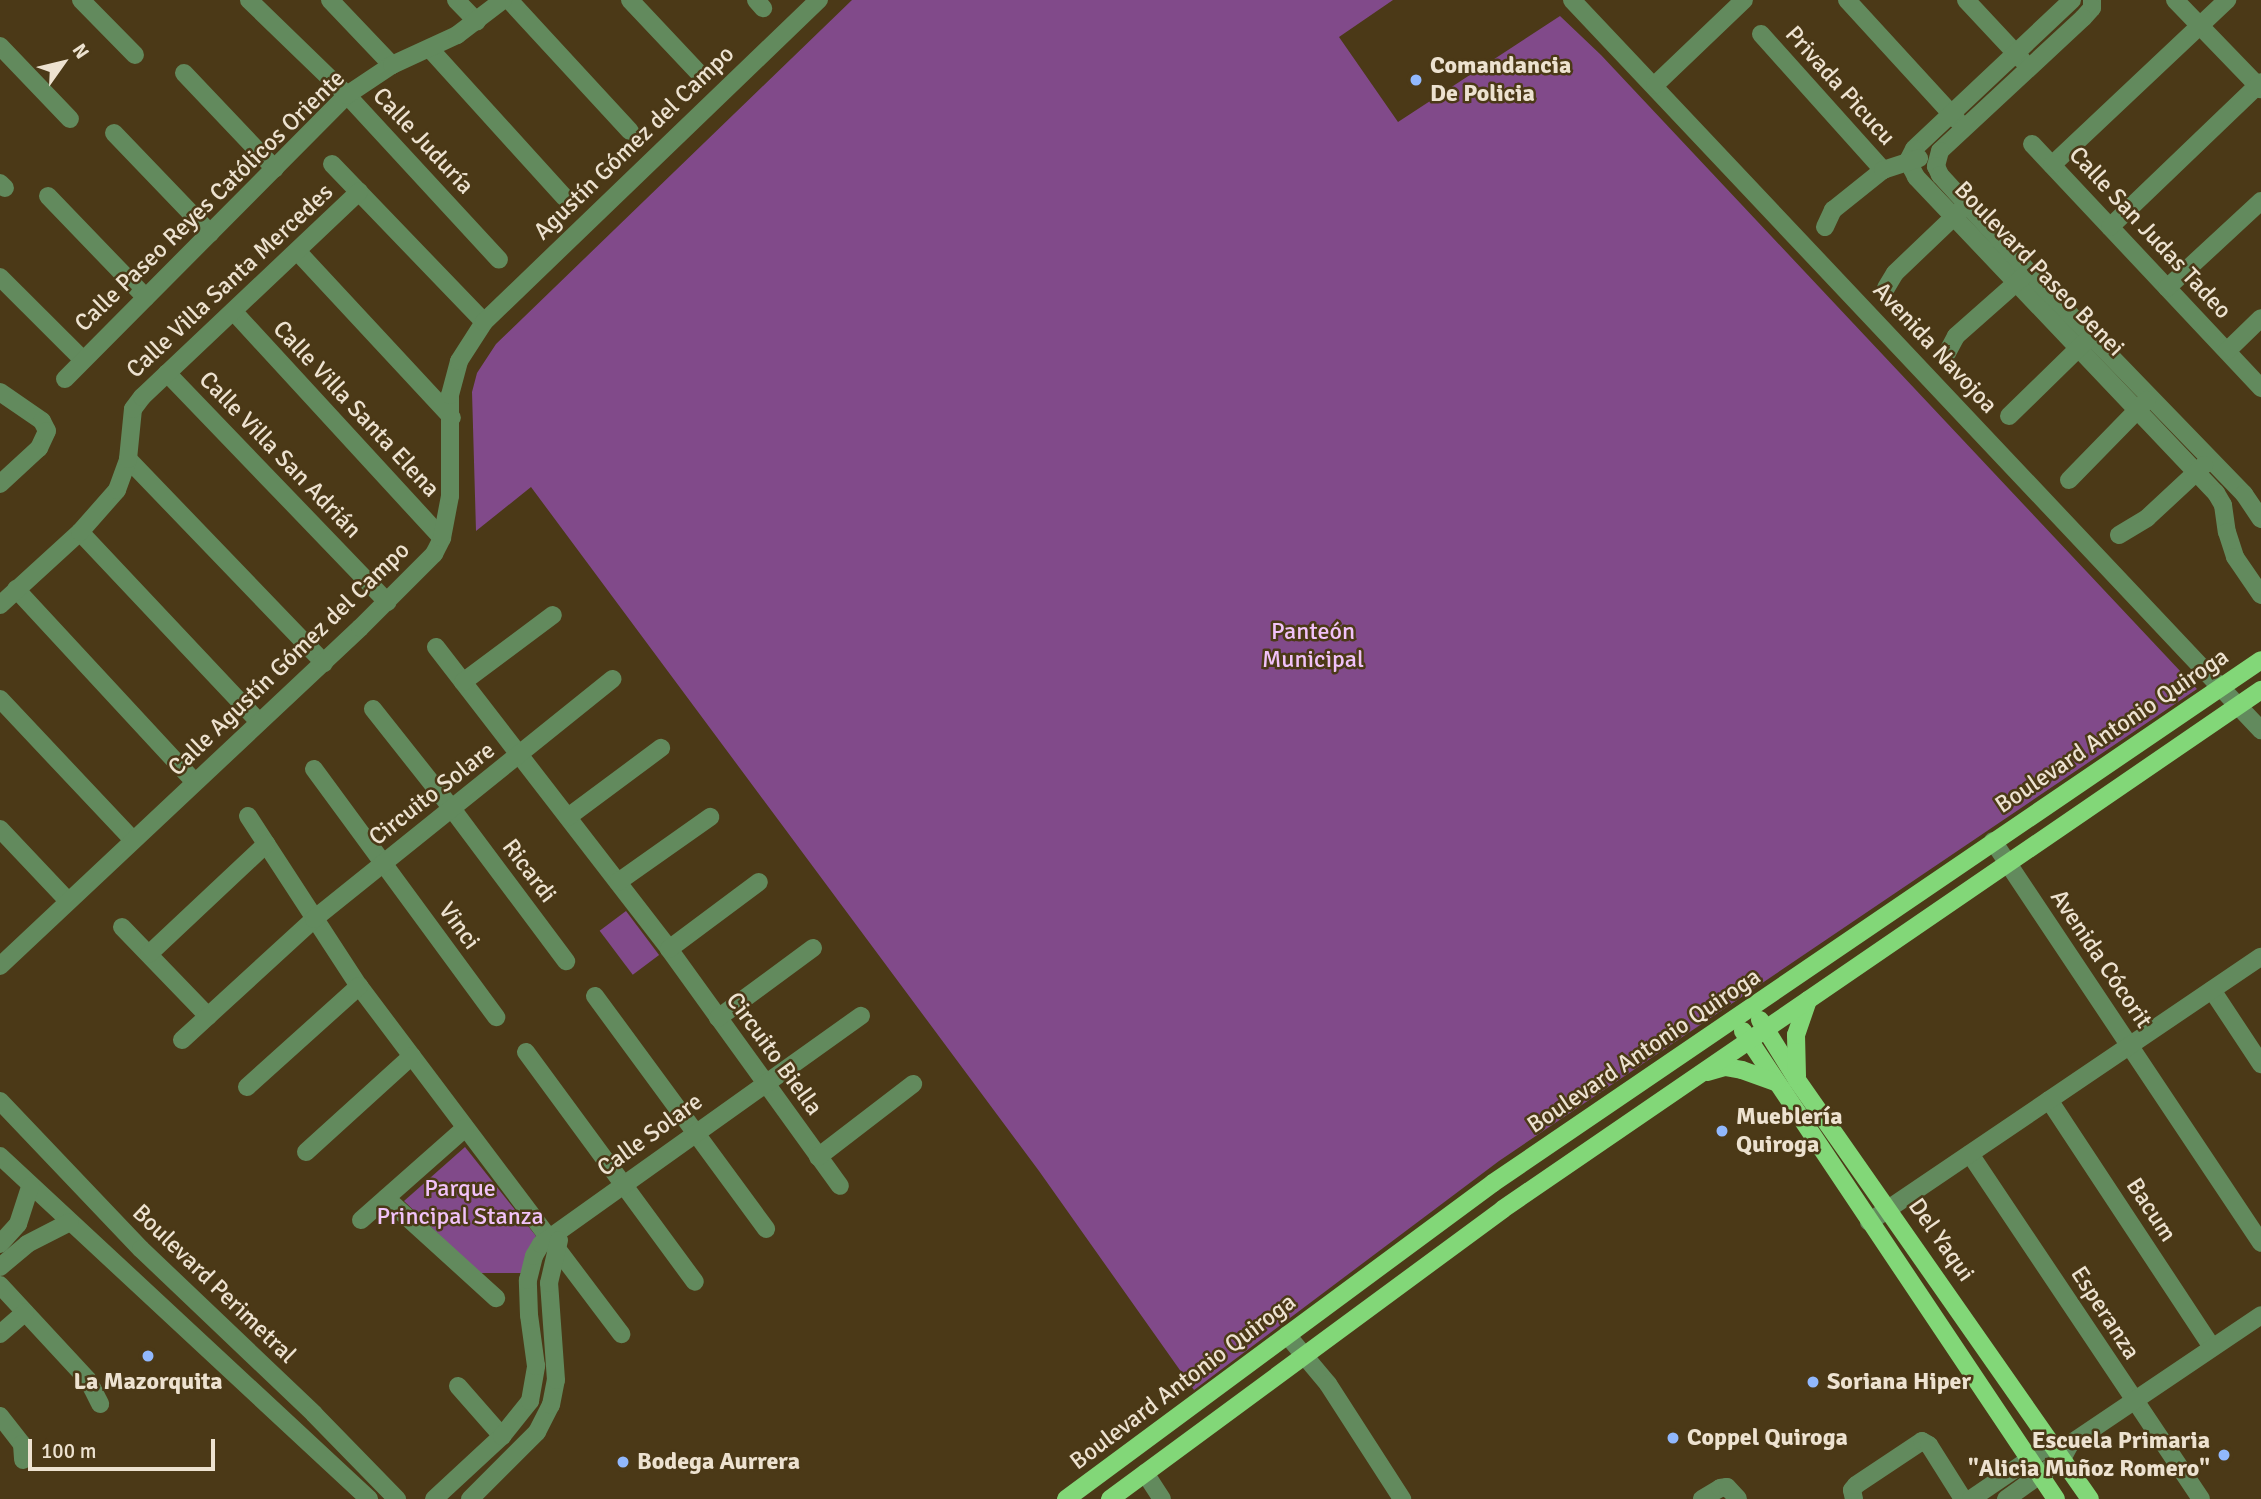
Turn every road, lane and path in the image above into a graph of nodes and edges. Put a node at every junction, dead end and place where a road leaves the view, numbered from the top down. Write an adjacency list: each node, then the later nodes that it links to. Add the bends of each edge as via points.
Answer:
1 (81, 0): 23 (street)
2 (249, 0): 30 (street, Calle Juduría)
3 (330, 0): 24 (street)
4 (456, 0): 17 (street)
5 (503, 0): 17 (street, Calle Paseo Reyes Católicos Oriente)
6 (509, 0): 34 (street)
7 (630, 0): 26 (street)
8 (819, 0): 60 (street, Agustín Gómez del Campo)
9 (1572, 0): 28 (street, Avenida Navojoa)
10 (1744, 0): 28 (street)
11 (1847, 0): 31 (street)
12 (1966, 0): 22 (street)
13 (2072, 0): 22 (street)
14 (2092, 0): 25 (street, Boulevard Paseo Benei, via 2092,8)
15 (2175, 0): 18 (street)
16 (2227, 0): 18 (street)
17 (477, 22): 21 (street, Calle Paseo Reyes Católicos Oriente)
18 (2200, 25): 29 (street); 40 (street)
19 (1761, 34): 42 (street, Privada Picucu)
20 (0, 46): 32 (street)
21 (430, 49): 24 (street, Calle Paseo Reyes Católicos Oriente); 45 (street)
22 (2015, 53): 25 (street); 31 (street)
23 (135, 55)
24 (392, 65): 30 (street, Calle Paseo Reyes Católicos Oriente)
25 (2029, 67): 33 (street, Boulevard Paseo Benei)
26 (697, 71)
27 (184, 73): 41 (street)
28 (1655, 85): 90 (street, Avenida Navojoa)
29 (2260, 86): 49 (street)
30 (347, 95): 41 (street, Calle Paseo Reyes Católicos Oriente); 52 (street, Calle Juduría)
31 (1950, 113): 33 (street); 38 (street)
32 (70, 119)
33 (1965, 128): 37 (street, Boulevard Paseo Benei)
34 (630, 131)
35 (114, 133): 50 (street)
36 (2032, 144): 40 (street, Calle San Judas Tadeo)
37 (1936, 157): 38 (street); 47 (street, Boulevard Paseo Benei, via 1940,175)
38 (1909, 159): 42 (street); 47 (street, Boulevard Paseo Benei, via 1916,177)
39 (332, 164): 43 (street)
40 (2052, 165): 49 (street, Calle San Judas Tadeo)
41 (275, 169): 50 (street, Calle Paseo Reyes Católicos Oriente)
42 (1883, 170): 48 (street, via 1833,210)
43 (359, 192): 51 (street, Calle Villa Santa Mercedes); 60 (street)
44 (48, 196): 57 (street)
45 (565, 197)
46 (2261, 201): 56 (street)
47 (1960, 211): 54 (street, Boulevard Paseo Benei); 55 (street, via 1895,273)
48 (1825, 227)
49 (2110, 227): 56 (street, Calle San Judas Tadeo)
50 (210, 233): 57 (street, Calle Paseo Reyes Católicos Oriente)
51 (298, 252): 58 (street, Calle Villa Santa Mercedes); 71 (street)
52 (499, 260)
53 (0, 277): 64 (street)
54 (2023, 277): 61 (street, Boulevard Paseo Benei); 63 (street, via 1956,336)
55 (1886, 288)
56 (2167, 288): 62 (street, Calle San Judas Tadeo)
57 (146, 298): 64 (street, Calle Paseo Reyes Católicos Oriente)
58 (234, 312): 65 (street, Calle Villa Santa Mercedes); 79 (street, Calle Villa Santa Elena)
59 (2261, 318): 62 (street)
60 (484, 322): 71 (street, Calle Agustín Gómez del Campo, via 459,361 450,395)
61 (2086, 341): 69 (street, Boulevard Paseo Benei); 70 (street)
62 (2227, 351): 67 (street, Calle San Judas Tadeo)
63 (1947, 354)
64 (83, 360): 66 (street, Calle Paseo Reyes Católicos Oriente)
65 (167, 373): 72 (street, Calle Villa Santa Mercedes, via 134,409); 82 (street, Calle Villa San Adrián)
66 (65, 379)
67 (2261, 388)
68 (0, 392): 75 (street, via 42,421 47,431 39,448)
69 (2144, 403): 73 (street, Boulevard Paseo Benei); 74 (street)
70 (2009, 416)
71 (452, 418): 79 (street, Calle Agustín Gómez del Campo, via 450,496)
72 (128, 459): 77 (street, Calle Villa Santa Mercedes, via 117,490); 87 (street)
73 (2203, 466): 76 (street, Boulevard Paseo Benei, via 2244,494); 78 (street, via 2147,518); 81 (street, Boulevard Paseo Benei, via 2221,499 2235,557)
74 (2069, 480)
75 (0, 484)
76 (2261, 519)
77 (80, 532): 80 (street, Calle Villa Santa Mercedes); 95 (street)
78 (2119, 535)
79 (442, 538): 82 (street, Calle Agustín Gómez del Campo, via 434,554)
80 (16, 589): 83 (street, Calle Villa Santa Mercedes); 100 (street)
81 (2261, 595)
82 (387, 602): 87 (street, Calle Agustín Gómez del Campo)
83 (0, 605)
84 (553, 615): 89 (street)
85 (436, 648): 89 (street)
86 (2261, 660): 90 (main road, Boulevard Antonio Quiroga)
87 (324, 663): 95 (street, Calle Agustín Gómez del Campo)
88 (613, 678): 98 (street)
89 (463, 682): 98 (street)
90 (2221, 687): 93 (street, Avenida Navojoa); 107 (main road, Boulevard Antonio Quiroga)
91 (2261, 690): 93 (main road, Boulevard Antonio Quiroga)
92 (0, 699): 106 (street)
93 (2238, 705): 96 (street, Avenida Navojoa); 110 (main road, Boulevard Antonio Quiroga)
94 (373, 709): 101 (street, Ricardi)
95 (260, 722): 100 (street, Calle Agustín Gómez del Campo)
96 (2261, 730)
97 (661, 748): 103 (street)
98 (520, 755): 101 (street, Circuito Solare); 103 (street, Circuito Solare)
99 (314, 769): 109 (street, Vinci)
100 (195, 782): 106 (street, Calle Agustín Gómez del Campo)
101 (453, 810): 109 (street, Circuito Solare); 121 (street, Ricardi)
102 (248, 816): 108 (street)
103 (568, 817): 111 (street, Circuito Solare)
104 (710, 817): 111 (street)
105 (0, 829): 113 (street)
106 (133, 840): 113 (street, Calle Agustín Gómez del Campo)
107 (1993, 841): 110 (street, Avenida Cócorit); 126 (main road, Boulevard Antonio Quiroga)
108 (266, 844): 114 (street); 118 (street)
109 (383, 864): 114 (street, Circuito Solare); 129 (street, Vinci)
110 (2008, 864): 125 (main road, Boulevard Antonio Quiroga); 135 (street, Avenida Cócorit)
111 (618, 882): 117 (street, Circuito Solare)
112 (759, 882): 117 (street)
113 (68, 901): 120 (street, Calle Agustín Gómez del Campo)
114 (314, 919): 122 (street); 127 (street, Circuito Solare)
115 (122, 927): 118 (street)
116 (813, 948): 130 (street)
117 (669, 950): 130 (street, Circuito Biella)
118 (149, 954): 127 (street)
119 (2261, 957): 123 (street)
120 (3, 958)
121 (566, 961)
122 (359, 986): 137 (street); 144 (street)
123 (2212, 990): 135 (street); 138 (street)
124 (595, 996): 148 (street)
125 (1808, 1000): 132 (main road, Boulevard Antonio Quiroga); 140 (main road, via 1796,1035)
126 (1752, 1008): 131 (main road, Boulevard Antonio Quiroga); 132 (main road, Del Yaqui)
127 (208, 1016): 133 (street, Circuito Solare)
128 (861, 1016): 141 (street, Calle Solare)
129 (496, 1017)
130 (718, 1018): 141 (street, Circuito Biella)
131 (1736, 1019): 134 (main road, Del Yaqui); 176 (main road, Boulevard Antonio Quiroga, via 1493,1183)
132 (1765, 1029): 134 (main road, Boulevard Antonio Quiroga); 140 (main road, Del Yaqui)
133 (182, 1040)
134 (1750, 1041): 139 (main road, Boulevard Antonio Quiroga); 142 (main road, Del Yaqui)
135 (2130, 1047): 145 (street); 164 (street, Avenida Cócorit)
136 (526, 1052): 153 (street)
137 (412, 1056): 147 (street); 149 (street)
138 (2261, 1064)
139 (1700, 1073): 142 (main road, via 1742,1070); 178 (main road, Boulevard Antonio Quiroga, via 1503,1209)
140 (1797, 1080): 158 (main road, Del Yaqui)
141 (764, 1082): 148 (street, Calle Solare); 152 (street, Circuito Biella)
142 (1777, 1083): 160 (main road, Del Yaqui)
143 (913, 1084): 152 (street)
144 (247, 1087)
145 (2049, 1100): 150 (street); 177 (street, Bacum)
146 (0, 1101): 157 (street, Boulevard Perimetral)
147 (465, 1128): 156 (street); 163 (street)
148 (694, 1134): 153 (street, Calle Solare); 162 (street)
149 (306, 1152)
150 (1970, 1154): 158 (street); 180 (street, Esperanza)
151 (0, 1156): 154 (street, Boulevard Perimetral)
152 (818, 1157): 155 (street, Circuito Biella)
153 (622, 1185): 163 (street, Calle Solare, via 564,1227); 167 (street)
154 (30, 1186): 161 (street, Boulevard Perimetral); 165 (street, via 24,1213)
155 (840, 1186)
156 (386, 1198): 159 (street); 169 (street)
157 (102, 1209): 161 (street, via 96,1220); 183 (street, Boulevard Perimetral)
158 (1889, 1209): 160 (street); 188 (main road, Del Yaqui)
159 (361, 1220)
160 (1869, 1222): 190 (main road, Del Yaqui)
161 (75, 1226): 165 (street); 185 (street, Boulevard Perimetral)
162 (766, 1229)
163 (552, 1243): 172 (street, Calle Solare); 173 (street, Calle Solare, via 534,1256 530,1269); 175 (street)
164 (2261, 1243)
165 (7, 1245): 166 (street)
166 (0, 1267)
167 (695, 1282)
168 (0, 1285): 170 (street)
169 (496, 1298)
170 (24, 1312): 174 (street); 181 (street, via 88,1380)
171 (2261, 1315): 177 (street)
172 (550, 1322): 173 (street); 186 (street, Calle Solare, via 556,1380)
173 (530, 1325): 182 (street, Calle Solare, via 535,1379)
174 (0, 1334)
175 (621, 1334)
176 (1287, 1335): 178 (street); 200 (main road, Boulevard Antonio Quiroga)
177 (2213, 1347): 180 (street)
178 (1307, 1356): 192 (main road, Boulevard Antonio Quiroga); 203 (street)
179 (458, 1386): 187 (street)
180 (2133, 1400): 188 (street); 211 (street, Esperanza)
181 (100, 1404)
182 (526, 1408): 186 (street); 187 (street, Calle Solare)
183 (314, 1414): 185 (street); 197 (street, Boulevard Perimetral)
184 (0, 1416): 189 (street, via 22,1444)
185 (282, 1416): 196 (street, Boulevard Perimetral)
186 (544, 1421): 194 (street, Calle Solare)
187 (498, 1431): 191 (street, Calle Solare)
188 (2061, 1449): 190 (street); 193 (street); 210 (main road, Del Yaqui)
189 (23, 1460)
190 (2030, 1460): 193 (main road, Del Yaqui); 195 (street)
191 (474, 1462): 194 (street); 198 (street, Calle Solare)
192 (1145, 1473): 201 (main road, Boulevard Antonio Quiroga); 202 (street)
193 (2040, 1475): 208 (street); 209 (main road, Del Yaqui)
194 (491, 1479): 199 (street, Calle Solare)
195 (1980, 1496)
196 (369, 1499)
197 (397, 1499)
198 (434, 1499)
199 (470, 1499)
200 (1066, 1499)
201 (1110, 1499)
202 (1162, 1499)
203 (1402, 1499)
204 (1702, 1499): 205 (street, via 1727,1488)
205 (1738, 1499)
206 (1854, 1499): 207 (street, via 1856,1485 1922,1441)
207 (1964, 1499)
208 (2006, 1499)
209 (2056, 1499)
210 (2090, 1499)
211 (2201, 1499)

